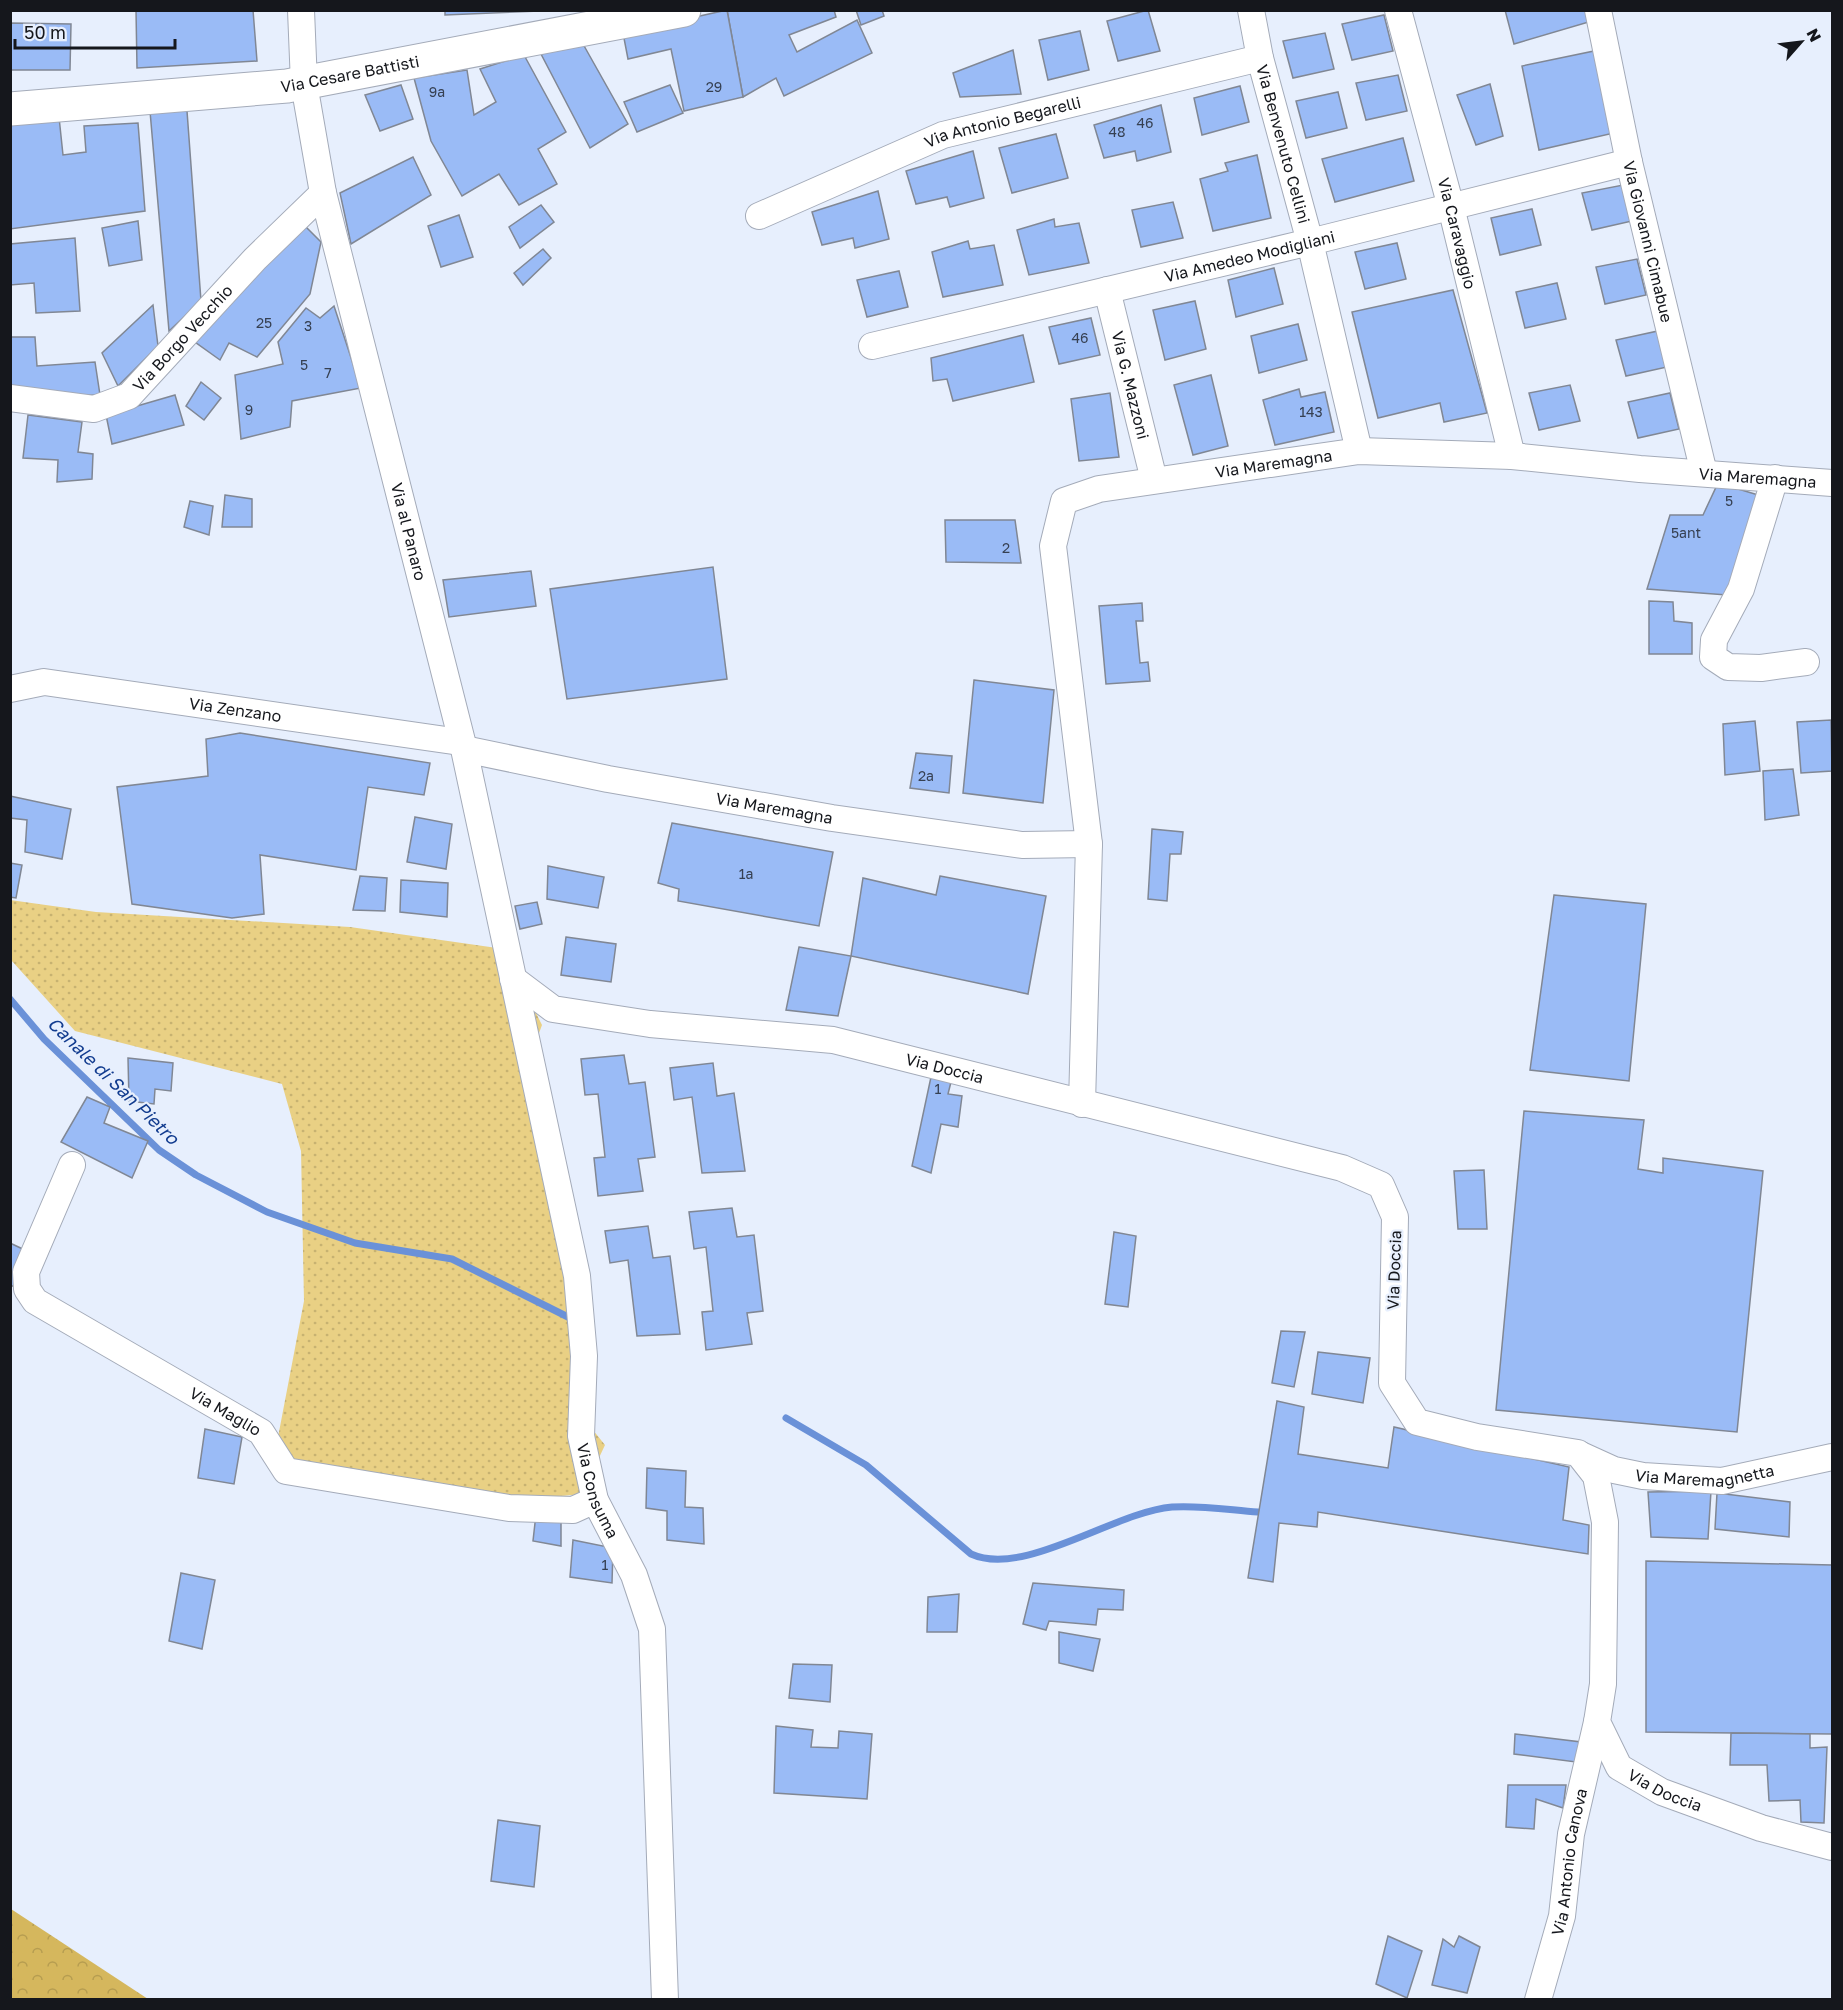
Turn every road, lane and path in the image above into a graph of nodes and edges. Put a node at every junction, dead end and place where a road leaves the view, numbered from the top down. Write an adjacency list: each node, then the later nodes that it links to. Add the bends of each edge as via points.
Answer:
1 (301, 10): 8 (street, Via al Panaro)
2 (684, 10): 6 (main road, Via Cesare Battisti)
3 (1251, 10): 7 (street, Via Benvenuto Cellini)
4 (1398, 10): 12 (street, Via Caravaggio)
5 (1598, 10): 10 (street, Via Giovanni Cimabue)
6 (565, 22): 8 (main road, Via Cesare Battisti)
7 (1260, 58): 13 (street, Via Antonio Begarelli, via 943,135); 14 (street, Via Benvenuto Cellini)
8 (304, 84): 9 (main road, Via Cesare Battisti); 11 (street, Via al Panaro)
9 (10, 109)
10 (1629, 162): 12 (street, Via Amedeo Modigliani); 20 (street, Via Giovanni Cimabue)
11 (323, 193): 17 (street, Via Borgo Vecchio, via 129,396 93,410); 26 (street, Via al Panaro)
12 (1451, 207): 14 (street, Via Amedeo Modigliani); 19 (street, Via Caravaggio)
13 (759, 216)
14 (1310, 242): 15 (street, Via Amedeo Modigliani); 18 (street, Via Benvenuto Cellini)
15 (1107, 290): 16 (street, Via Amedeo Modigliani); 22 (street, Via G. Mazzoni)
16 (872, 346)
17 (10, 398)
18 (1359, 451): 19 (street, Via Maremagna); 22 (street, Via Maremagna)
19 (1512, 456): 20 (street, Via Maremagna)
20 (1704, 473): 21 (street, Via Maremagna)
21 (1775, 478): 23 (street, Via Maremagna); 24 (street, via 1741,589 1714,640 1713,657 1728,667 1761,668)
22 (1154, 480): 27 (street, Via Maremagna, via 1099,489 1064,501 1053,546)
23 (1833, 483)
24 (1806, 662)
25 (10, 689): 26 (street, Via Zenzano, via 44,682)
26 (462, 746): 27 (street, Via Maremagna, via 608,779 832,818 1022,845); 28 (street, Via al Panaro)
27 (1089, 844): 29 (street, Via Maremagna)
28 (513, 979): 29 (street, Via Doccia, via 554,1009 650,1024 833,1040); 33 (street, Via Consuma, via 577,1276 584,1356 581,1436)
29 (1082, 1104): 31 (street, Via Doccia, via 1342,1168 1381,1185 1395,1217 1392,1383 1417,1422 1477,1437)
30 (72, 1165): 33 (street, Via Maglio, via 26,1272 27,1289 35,1301 261,1432 286,1471 509,1508 573,1510)
31 (1578, 1453): 32 (street, Via Maremagnetta, via 1614,1470 1643,1476 1722,1481); 34 (street, via 1596,1476 1605,1522 1603,1684)
32 (1833, 1457)
33 (595, 1500): 36 (street, Via Consuma, via 634,1575 652,1629)
34 (1597, 1722): 35 (street, Via Doccia, via 1619,1767 1662,1792 1761,1828); 37 (street, Via Antonio Canova, via 1571,1834 1562,1916)
35 (1833, 1847)
36 (665, 2000)
37 (1538, 2000)

